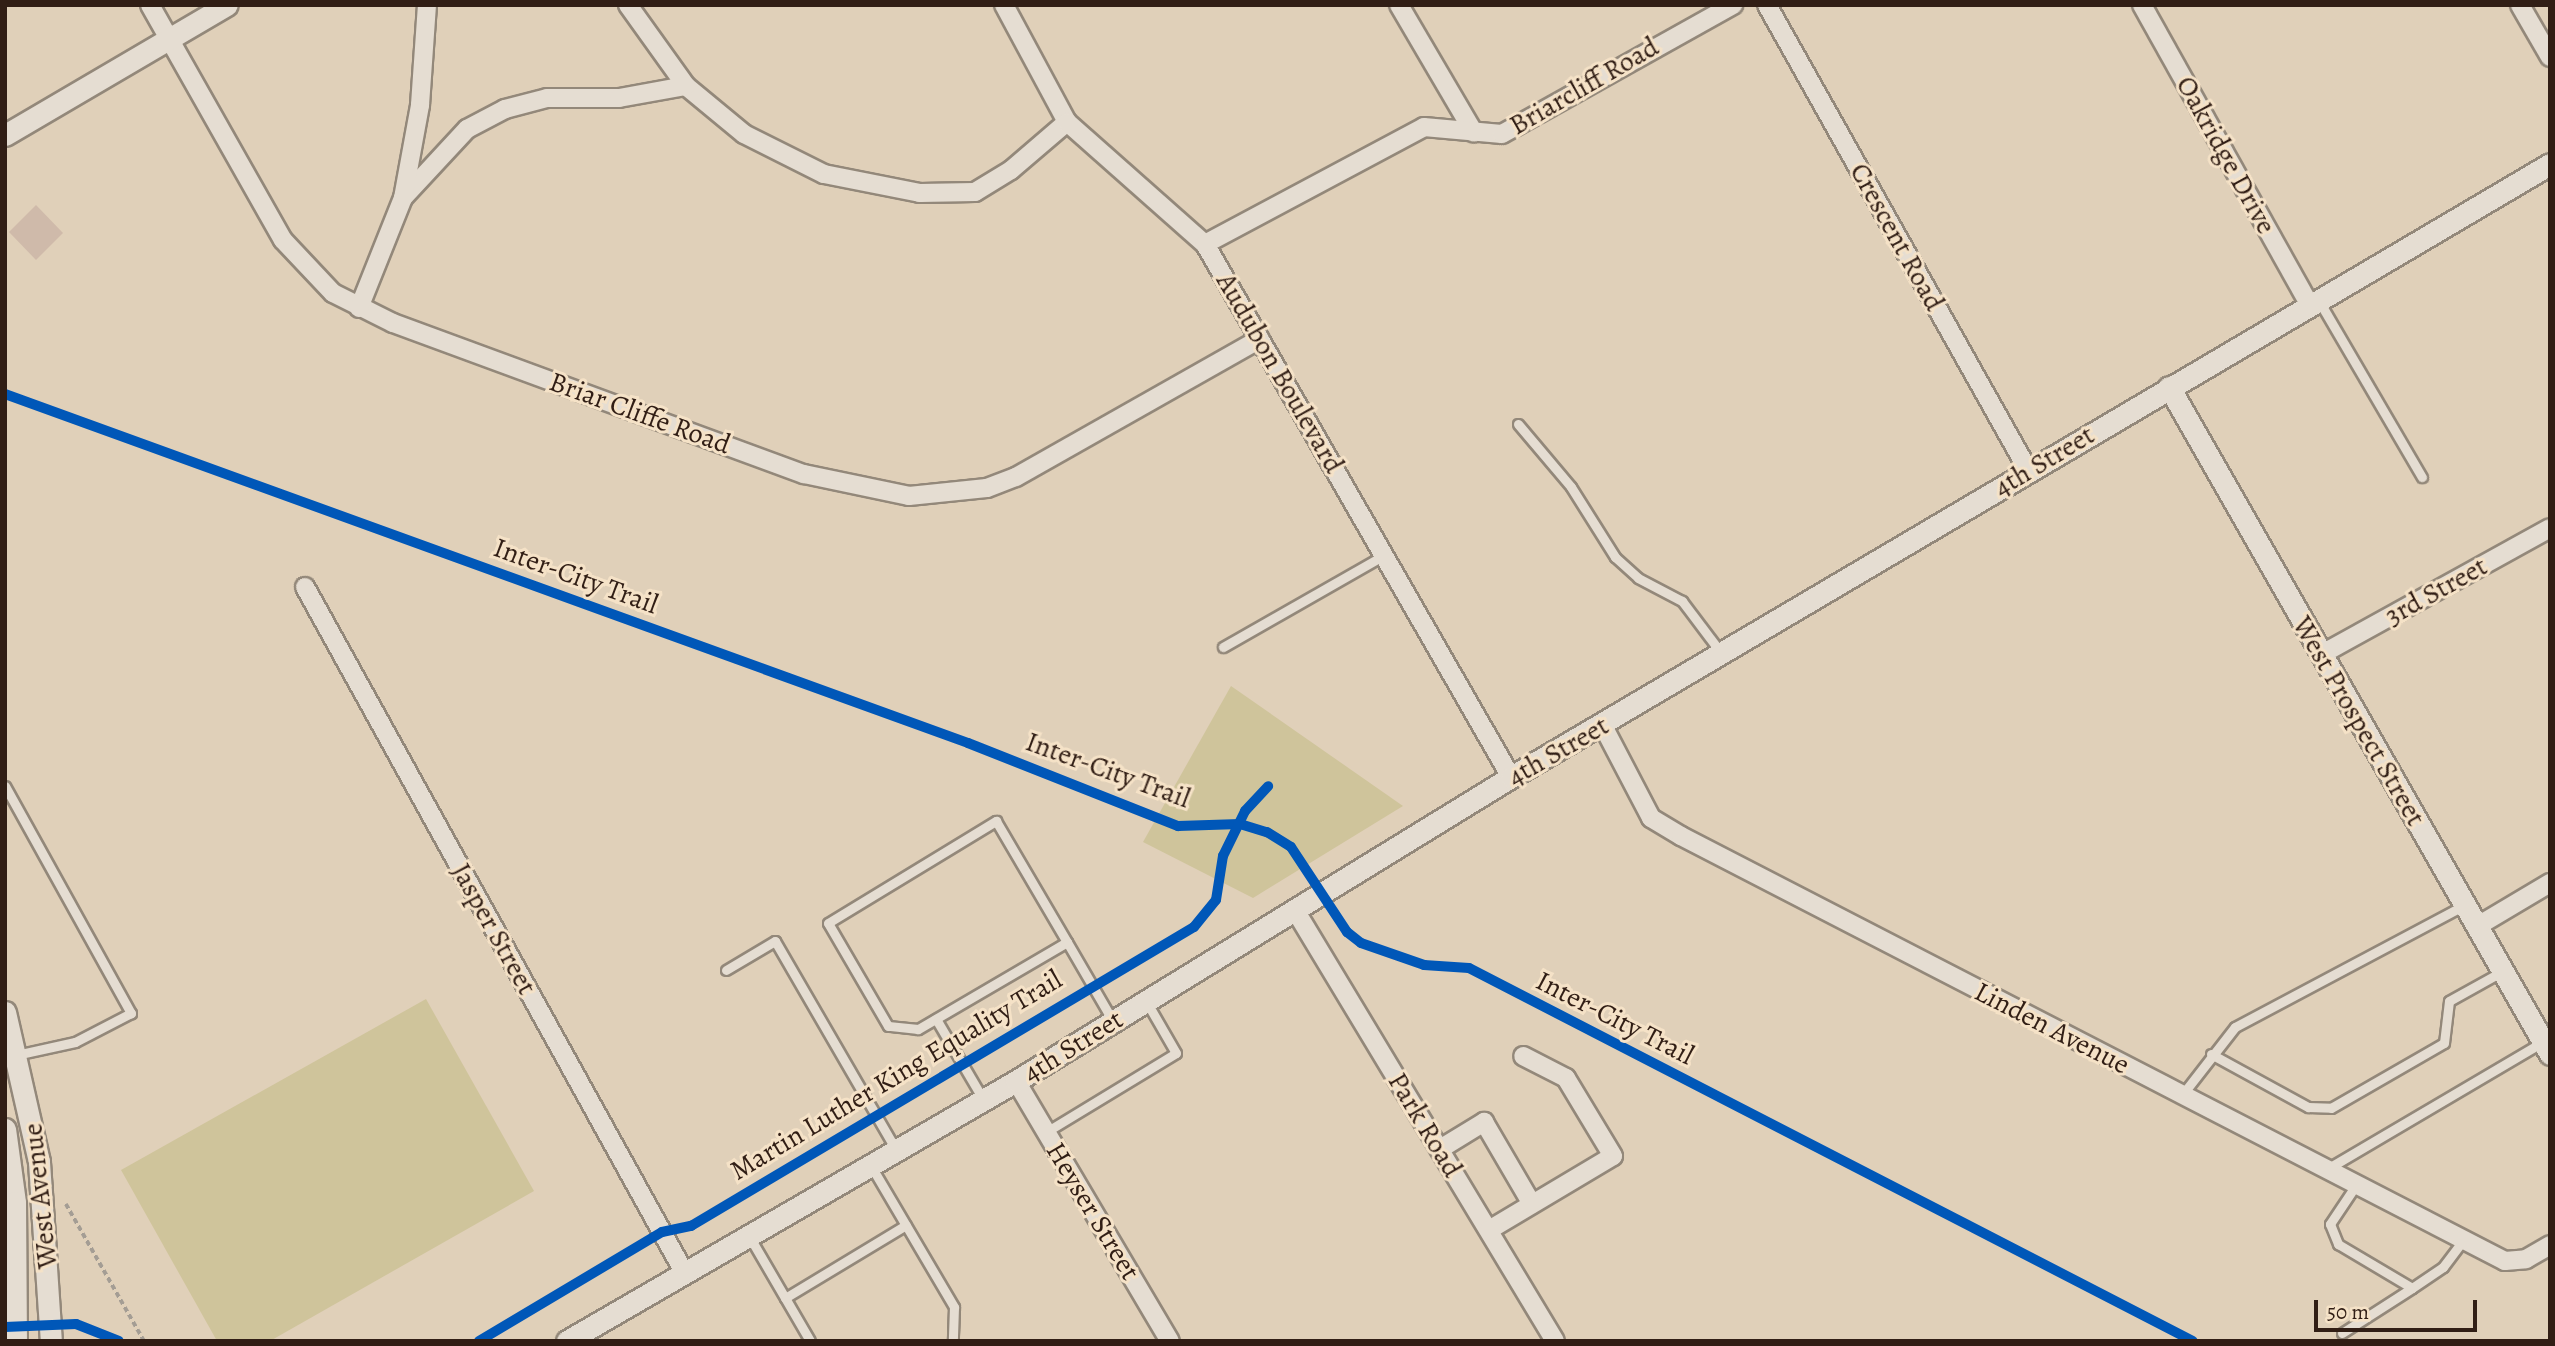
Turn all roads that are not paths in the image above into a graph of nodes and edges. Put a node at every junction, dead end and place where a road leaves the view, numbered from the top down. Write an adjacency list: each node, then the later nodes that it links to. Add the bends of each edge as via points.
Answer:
1 (150, 5): 11 (street, Briar Cliffe Road)
2 (227, 5): 11 (street)
3 (428, 5): 18 (street, via 420,105)
4 (628, 5): 13 (street)
5 (1004, 5): 14 (street, Audubon Boulevard)
6 (1399, 5): 15 (street)
7 (1733, 5): 15 (street, Briarcliff Road, via 1502,134)
8 (1767, 5): 25 (street, Crescent Road)
9 (2142, 5): 20 (street, Oakridge Drive)
10 (2520, 5): 12 (street)
11 (170, 38): 16 (street); 21 (street, Briar Cliffe Road, via 283,240 306,270)
12 (2550, 57)
13 (686, 86): 14 (street, via 744,134 824,174 920,194 975,192 1012,170); 18 (street, via 619,98 547,98 505,109 467,129)
14 (1067, 122): 19 (street, Audubon Boulevard)
15 (1474, 133): 19 (street, Briarcliff Road, via 1424,128)
16 (5, 135)
17 (2550, 164): 20 (street, 4th Street)
18 (403, 198): 21 (street)
19 (1205, 244): 22 (street, Audubon Boulevard)
20 (2315, 303): 23 (street, 4th Street); 26 (lane)
21 (359, 308): 22 (street, Briar Cliffe Road, via 804,474 909,496 987,488 1016,477)
22 (1261, 339): 28 (street, Audubon Boulevard)
23 (2169, 387): 25 (street, 4th Street); 32 (street, West Prospect Street)
24 (1518, 424): 31 (lane, via 1572,487 1615,557 1638,578 1682,601 1707,627)
25 (2028, 470): 31 (street, 4th Street)
26 (2422, 477)
27 (2550, 528): 32 (street, 3rd Street)
28 (1384, 555): 30 (lane); 34 (street, Audubon Boulevard)
29 (305, 587): 67 (street, Jasper Street)
30 (1223, 647)
31 (1723, 654): 33 (street, 4th Street)
32 (2322, 654): 37 (street, West Prospect Street)
33 (1603, 726): 34 (street, 4th Street); 52 (street, Linden Avenue, via 1651,818)
34 (1511, 777): 38 (street, 4th Street)
35 (5, 786): 49 (lane, via 131,1013 75,1042)
36 (2550, 883): 39 (street)
37 (2464, 905): 39 (street, West Prospect Street); 48 (lane, via 2235,1027)
38 (1295, 910): 43 (street, 4th Street); 56 (street, Park Road)
39 (2476, 926): 42 (street, West Prospect Street)
40 (1067, 942): 45 (lane); 45 (lane, via 996,821 828,923 888,1026 918,1029); 46 (lane)
41 (726, 970): 57 (lane, via 775,941)
42 (2501, 972): 47 (street, West Prospect Street); 48 (lane, via 2449,1001 2444,1043 2331,1108 2308,1107)
43 (1146, 1002): 46 (street, 4th Street); 55 (lane, via 1176,1053)
44 (5, 1012): 49 (street, West Avenue)
45 (936, 1019): 53 (lane)
46 (1114, 1021): 51 (street, 4th Street)
47 (2546, 1048): 59 (lane)
48 (2211, 1054): 52 (lane)
49 (16, 1055): 73 (street, West Avenue, via 39,1162)
50 (1523, 1056): 61 (street, via 1566,1078 1613,1156)
51 (1016, 1081): 53 (street, 4th Street); 55 (street, Heyser Street)
52 (2182, 1095): 59 (street, Linden Avenue)
53 (984, 1100): 57 (street, 4th Street)
54 (5, 1129): 72 (street, West Avenue, via 15,1202)
55 (1046, 1132): 76 (street, Heyser Street)
56 (1440, 1149): 61 (street, via 1484,1122); 63 (street, Park Road)
57 (896, 1150): 58 (street, 4th Street)
58 (870, 1164): 62 (lane); 64 (street, 4th Street)
59 (2326, 1170): 60 (street, Linden Avenue)
60 (2356, 1185): 65 (street, Linden Avenue); 68 (lane, via 2330,1224 2338,1244)
61 (1532, 1204): 63 (street)
62 (906, 1225): 69 (lane); 75 (lane, via 954,1307)
63 (1489, 1230): 77 (street, Park Road)
64 (748, 1235): 67 (street, 4th Street); 69 (lane)
65 (2463, 1240): 66 (street, Linden Avenue, via 2505,1262 2526,1259); 68 (lane, via 2444,1267)
66 (2550, 1245)
67 (684, 1272): 71 (street, 4th Street)
68 (2412, 1288): 70 (lane)
69 (785, 1298): 74 (lane)
70 (2342, 1333)
71 (583, 1337)
72 (16, 1341)
73 (51, 1341)
74 (810, 1341)
75 (953, 1341)
76 (1170, 1341)
77 (1555, 1341)

